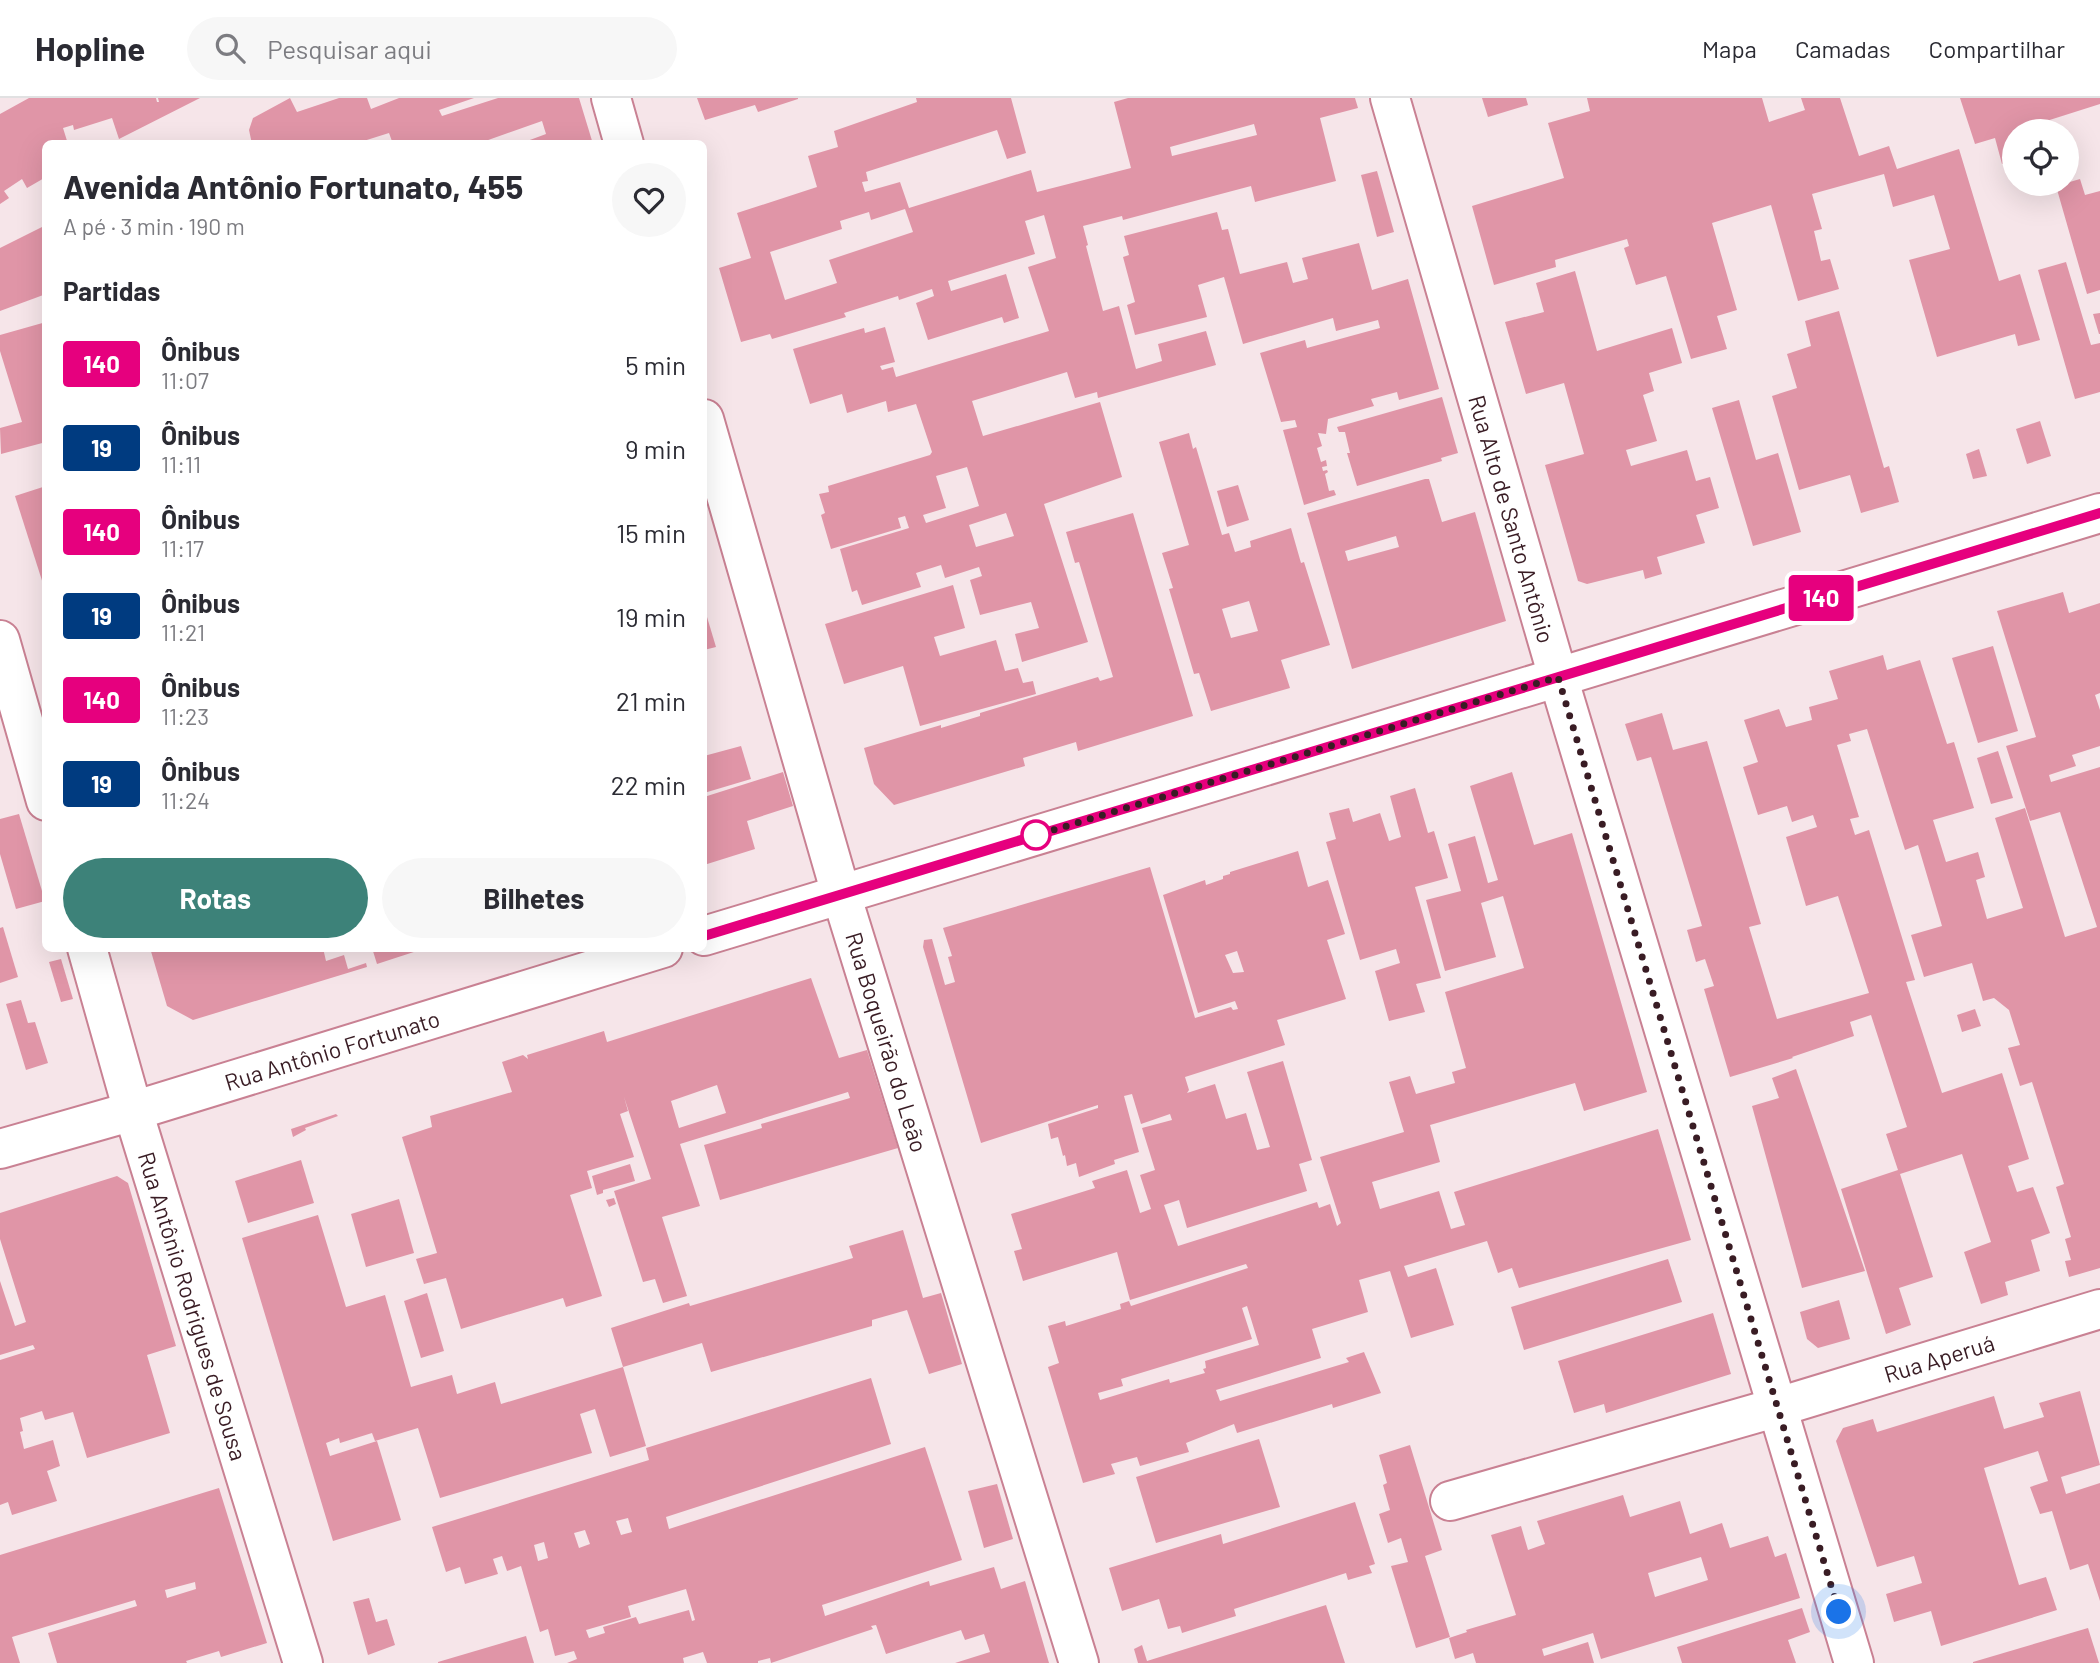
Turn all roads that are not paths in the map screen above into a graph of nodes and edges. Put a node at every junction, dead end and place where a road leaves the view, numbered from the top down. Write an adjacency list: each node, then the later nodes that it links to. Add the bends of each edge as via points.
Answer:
1 (611, 98): 3 (street)
2 (1390, 98): 7 (street, Rua Alto de Santo Antônio)
3 (623, 140)
4 (707, 429): 9 (street, Rua Boqueirão do Leão)
5 (2100, 513): 7 (street)
6 (0, 640): 8 (street)
7 (1558, 677): 9 (street); 16 (street, Rua Alto de Santo Antônio)
8 (42, 787)
9 (841, 894): 10 (street); 19 (street, Rua Boqueirão do Leão)
10 (707, 935)
11 (88, 952): 13 (street, Rua Antônio Rodrigues de Sousa)
12 (650, 952): 13 (street, Rua Antônio Fortunato)
13 (133, 1111): 14 (street, Rua Antônio Fortunato); 18 (street, Rua Antônio Rodrigues de Sousa)
14 (0, 1149)
15 (2100, 1309): 16 (street, Rua Aperuá)
16 (1778, 1407): 17 (street, Rua Aperuá); 20 (street, Rua Alto de Santo Antônio)
17 (1450, 1501)
18 (303, 1663)
19 (1079, 1663)
20 (1854, 1663)

